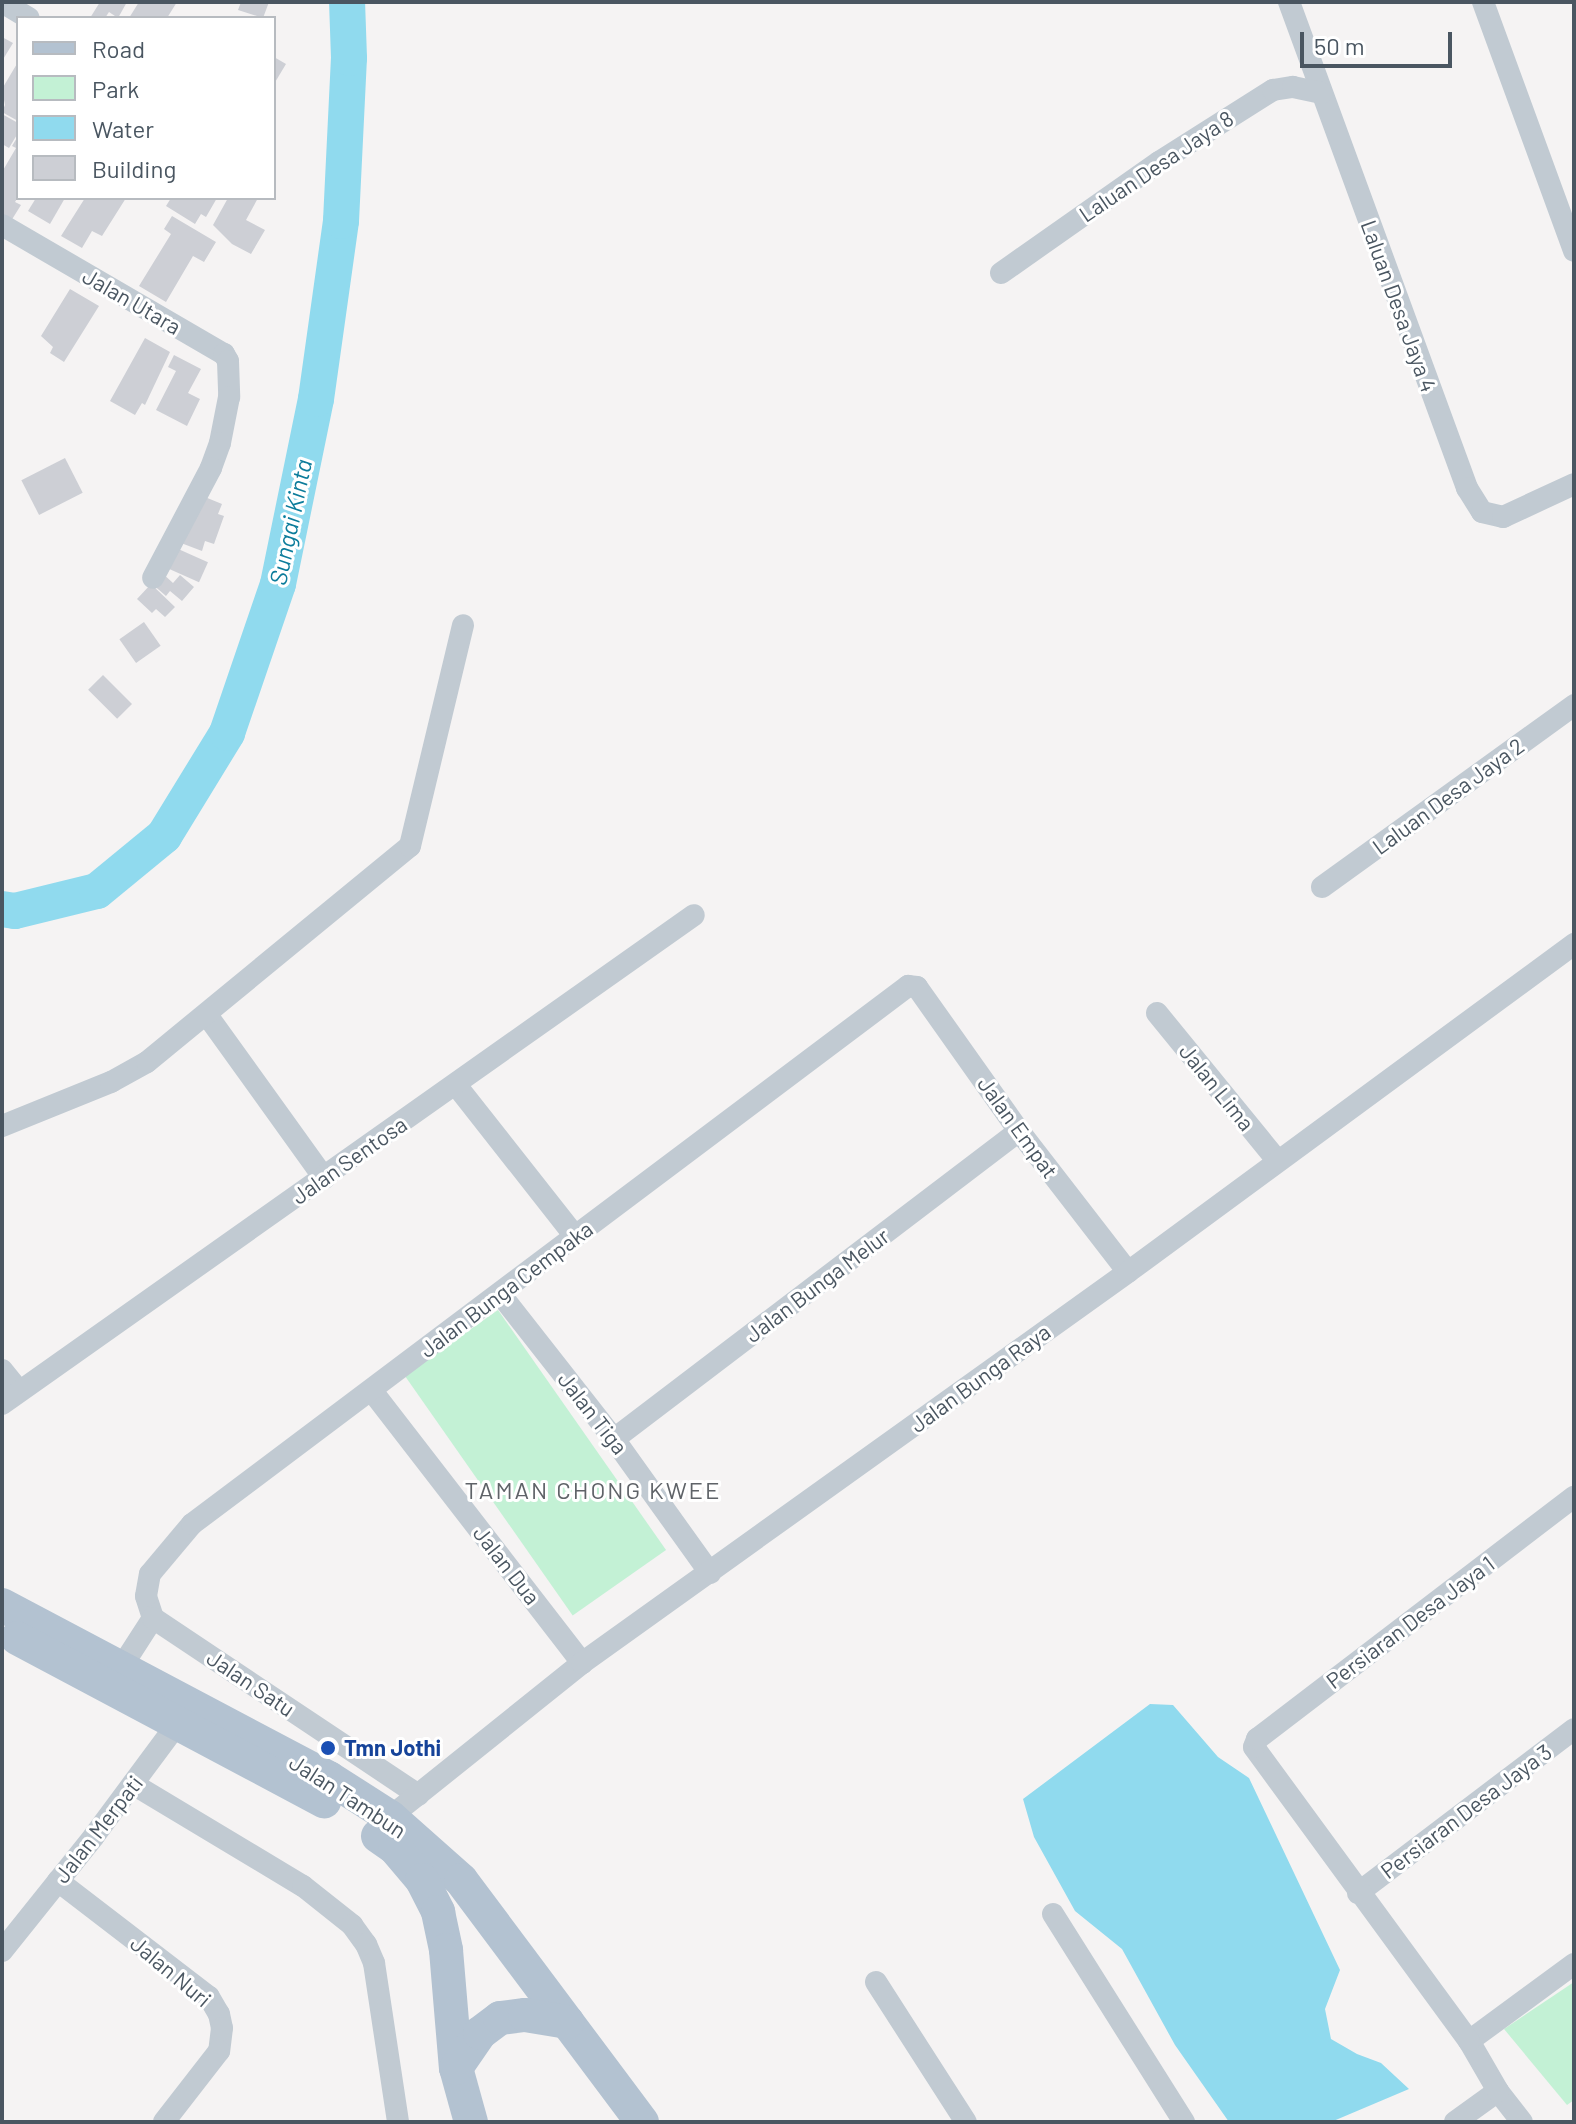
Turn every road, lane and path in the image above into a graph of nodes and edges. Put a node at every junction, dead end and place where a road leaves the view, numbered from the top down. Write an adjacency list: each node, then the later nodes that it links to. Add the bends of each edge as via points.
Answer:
1 (2, 2): 4 (street)
2 (1289, 2): 5 (street, Laluan Desa Jaya 4)
3 (1483, 2): 7 (street)
4 (26, 16)
5 (1321, 93): 8 (street, Laluan Desa Jaya 8, via 1293,87 1273,90); 9 (street, Laluan Desa Jaya 4, via 1467,488 1482,512 1503,517)
6 (2, 225): 10 (street, Jalan Utara, via 224,354 231,371 229,397 211,468)
7 (1574, 251)
8 (1001, 273)
9 (1574, 484)
10 (153, 578)
11 (463, 625): 18 (street, via 410,846)
12 (1574, 705): 13 (street, Laluan Desa Jaya 2)
13 (1322, 887)
14 (694, 915): 19 (street, Jalan Sentosa)
15 (1574, 944): 22 (street, Jalan Bunga Raya)
16 (908, 986): 21 (street, Jalan Empat, via 917,987); 24 (street, Jalan Bunga Cempaka)
17 (1157, 1013): 22 (street, Jalan Lima)
18 (207, 1015): 20 (street, via 147,1062 111,1082); 23 (street)
19 (456, 1085): 23 (street, Jalan Sentosa); 24 (street)
20 (2, 1126)
21 (1019, 1131): 25 (street, Jalan Empat); 30 (street, Jalan Bunga Melur)
22 (1277, 1160): 25 (street, Jalan Bunga Raya)
23 (324, 1178): 29 (street, Jalan Sentosa)
24 (575, 1236): 26 (street, Jalan Bunga Cempaka)
25 (1128, 1272): 32 (street, Jalan Bunga Raya)
26 (501, 1295): 28 (street, Jalan Bunga Cempaka); 30 (street, Jalan Tiga)
27 (2, 1370): 29 (street)
28 (372, 1391): 34 (street, Jalan Bunga Cempaka, via 192,1524 150,1574 146,1596); 35 (street, Jalan Dua)
29 (10, 1397)
30 (614, 1439): 32 (street, Jalan Tiga)
31 (1571, 1506): 43 (street, Persiaran Desa Jaya 1, via 1257,1739 1256,1752)
32 (710, 1573): 35 (street, Jalan Bunga Raya)
33 (4, 1617): 36 (main road, Jalan Tambun)
34 (153, 1618): 36 (street); 40 (street, Jalan Satu)
35 (582, 1663): 40 (street, Jalan Bunga Raya)
36 (115, 1678): 37 (main road, Jalan Tambun)
37 (184, 1715): 39 (street, Jalan Merpati); 41 (main road, Jalan Tambun, via 329,1778); 50 (main road, Jalan Tambun, via 343,1811 395,1848 422,1880 438,1912 446,1950)
38 (1574, 1729): 43 (street, Persiaran Desa Jaya 3)
39 (133, 1784): 42 (street, Jalan Merpati); 54 (street, via 303,1886 352,1925 374,1963)
40 (418, 1795): 41 (street, Jalan Bunga Raya)
41 (390, 1817): 48 (main road, Jalan Tambun, via 461,1880)
42 (58, 1881): 45 (street, Jalan Merpati); 53 (street, Jalan Nuri, via 209,1997 219,2014 219,2051)
43 (1358, 1893): 49 (street)
44 (1053, 1914): 57 (street)
45 (2, 1951)
46 (1574, 1964): 49 (street)
47 (876, 1982): 56 (street)
48 (567, 2022): 50 (main road, via 525,2015 500,2018 480,2033); 55 (main road, Jalan Tambun)
49 (1469, 2041): 51 (street)
50 (456, 2068): 52 (main road, Jalan Tambun)
51 (1498, 2091): 58 (street); 59 (street)
52 (469, 2120)
53 (164, 2122)
54 (398, 2122)
55 (642, 2122)
56 (966, 2122)
57 (1184, 2122)
58 (1455, 2122)
59 (1522, 2122)

